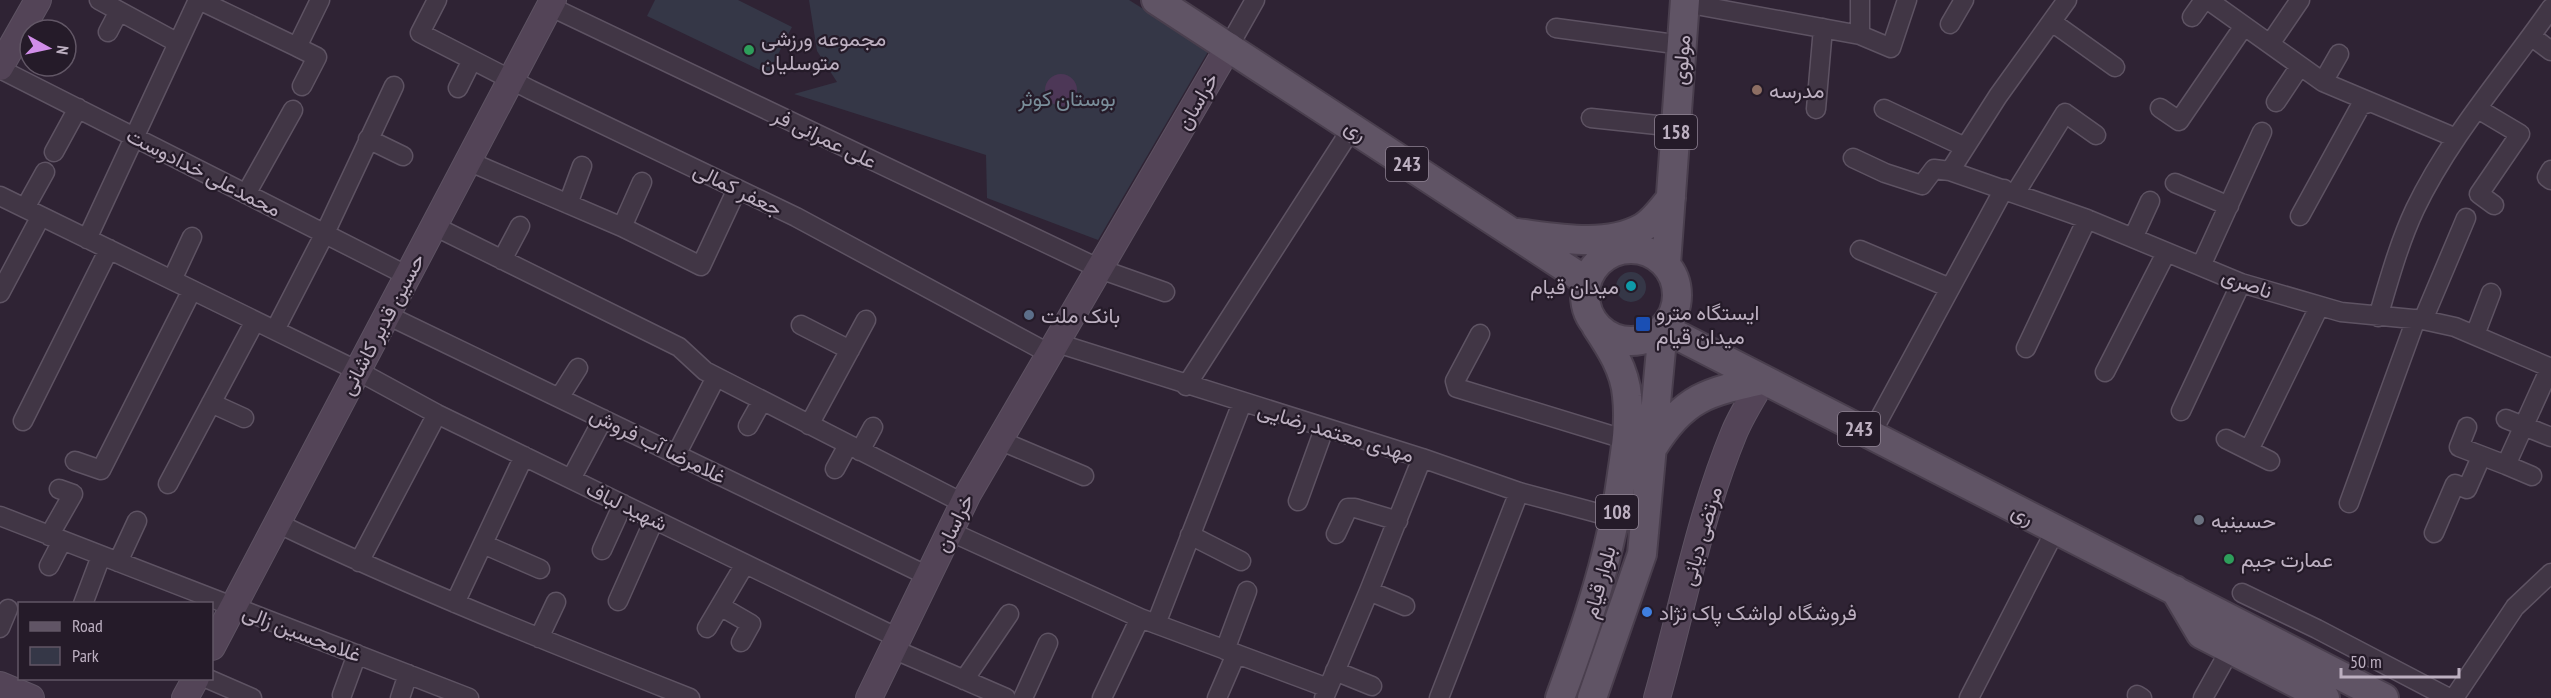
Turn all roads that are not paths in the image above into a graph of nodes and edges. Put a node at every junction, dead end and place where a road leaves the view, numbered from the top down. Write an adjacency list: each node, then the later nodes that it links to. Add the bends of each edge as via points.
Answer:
1 (38, 0): 37 (street)
2 (99, 0): 17 (street)
3 (198, 0): 27 (street); 31 (street)
4 (320, 0): 31 (street)
5 (437, 0): 34 (street, جعفر کمالی, via 420,33)
6 (1156, 0): 30 (main road, ری / 243)
7 (1255, 0): 30 (street)
8 (1860, 0): 25 (street)
9 (1907, 0): 25 (street, via 1891,48)
10 (1964, 0): 20 (street)
11 (2067, 0): 19 (street)
12 (2206, 0): 18 (street); 21 (street)
13 (2300, 0): 28 (street)
14 (1685, 2): 23 (street); 29 (main road, مولوی / 158)
15 (551, 3): 38 (street, حسین قدیر کاشانی); 98 (street, علی عمرانی فر)
16 (2551, 8): 26 (street)
17 (119, 11): 24 (street); 27 (street)
18 (2192, 17)
19 (2052, 22): 36 (street); 59 (street)
20 (1950, 24)
21 (2244, 26): 28 (street); 46 (street, via 2179,121)
22 (1556, 28): 29 (street)
23 (1823, 28): 25 (street); 47 (street)
24 (108, 32)
25 (1860, 35)
26 (2531, 36): 32 (street); 49 (street)
27 (178, 43): 56 (street)
28 (2270, 44): 35 (street)
29 (1682, 45): 52 (main road, مولوی / 158)
30 (1229, 46): 53 (main road, ری / 243); 98 (street, خراسان)
31 (297, 47): 40 (street, via 317,57)
32 (2551, 51)
33 (2339, 54): 39 (street)
34 (472, 60): 38 (street, جعفر کمالی); 42 (street)
35 (2300, 66): 39 (street); 43 (street)
36 (2115, 67)
37 (0, 68): 45 (street, محمدعلی خدادوست)
38 (511, 80): 63 (street, حسین قدیر کاشانی); 71 (street, جعفر کمالی)
39 (2323, 82): 44 (street)
40 (302, 86)
41 (394, 86): 58 (street)
42 (458, 88)
43 (2276, 102)
44 (2369, 103): 57 (street); 81 (street, via 2361,105)
45 (78, 108): 56 (street, محمدعلی خدادوست); 60 (street)
46 (2160, 108)
47 (1816, 109)
48 (1884, 109): 59 (street)
49 (2478, 109): 57 (street); 78 (street, via 2520,134 2479,194)
50 (293, 110): 73 (street)
51 (1591, 118): 52 (street)
52 (1676, 127): 75 (main road, مولوی / 158)
53 (1352, 128): 88 (main road, ری / 243); 129 (street)
54 (2262, 132): 79 (street)
55 (2096, 135): 72 (street, via 2065,113)
56 (134, 137): 73 (street, محمدعلی خدادوست); 91 (street)
57 (2456, 138): 110 (street, via 2405,231)
58 (368, 139): 61 (street); 87 (street)
59 (1965, 147): 66 (street)
60 (54, 152)
61 (403, 156)
62 (1853, 158): 66 (street, via 1923,185 1934,169)
63 (468, 161): 77 (street); 84 (street, حسین قدیر کاشانی)
64 (582, 166): 77 (street)
65 (2551, 170): 68 (street, via 2547,177)
66 (1950, 171): 72 (street, ناصری)
67 (45, 172): 80 (street)
68 (2551, 180)
69 (642, 182): 86 (street)
70 (2175, 183): 79 (street)
71 (736, 189): 86 (street, via 701,266); 121 (street, جعفر کمالی)
72 (2010, 191): 83 (street, ناصری); 103 (street)
73 (246, 194): 87 (street, محمدعلی خدادوست)
74 (0, 196): 80 (street, شهید لباف)
75 (1671, 198): 88 (main road, via 1643,228 1612,238); 96 (main road, مولوی / 158)
76 (2150, 201): 90 (street)
77 (568, 204): 86 (street)
78 (2494, 205)
79 (2229, 206): 97 (street)
80 (33, 212): 91 (street, شهید لباف); 106 (street)
81 (2300, 216)
82 (2466, 218): 112 (street)
83 (2087, 219): 90 (street, ناصری); 120 (street)
84 (434, 226): 95 (street); 99 (street, حسین قدیر کاشانی)
85 (520, 226): 95 (street)
86 (622, 227)
87 (325, 233): 99 (street, محمدعلی خدادوست); 117 (street)
88 (1512, 233): 101 (main road, ری / 243)
89 (192, 237): 100 (street)
90 (2133, 238): 94 (street, ناصری)
91 (87, 239): 92 (street, شهید لباف)
92 (109, 249): 100 (street, شهید لباف); 139 (street)
93 (1860, 250): 103 (street)
94 (2166, 253): 97 (street, ناصری); 126 (street)
95 (502, 260): 127 (street, via 680,347)
96 (1666, 264): 101 (main road, via 1649,252 1623,248 1600,260); 116 (main road, via 1677,290 1674,311)
97 (2201, 266): 102 (street, ناصری)
98 (1100, 269): 105 (street, علی عمرانی فر); 121 (street, خراسان)
99 (408, 276): 109 (street, حسین قدیر کاشانی)
100 (172, 280): 104 (street, شهید لباف)
101 (1586, 281): 115 (main road, via 1587,313)
102 (2241, 283): 108 (street, ناصری); 134 (street)
103 (1950, 288): 146 (street)
104 (192, 290): 113 (street, شهید لباف); 158 (street, via 101,470)
105 (1166, 292)
106 (0, 293)
107 (2491, 293): 119 (street)
108 (2319, 307): 110 (street, ناصری); 152 (street)
109 (387, 315): 125 (street, حسین قدیر کاشانی); 130 (street, غلامرضا آب فروش)
110 (2378, 316): 112 (street, ناصری)
111 (866, 320): 122 (street)
112 (2420, 320): 119 (street, ناصری); 169 (street)
113 (255, 321): 117 (street, شهید لباف); 133 (street)
114 (801, 325): 122 (street)
115 (1596, 326): 116 (main road, via 1608,336 1636,341); 150 (main road, بلوار قیام / 108, via 1612,350 1622,376)
116 (1663, 328): 128 (main road, ری / 243); 150 (main road, بلوار قیام / 108)
117 (275, 330): 125 (street, شهید لباف)
118 (1480, 334): 150 (street, via 1455,381 1457,388)
119 (2475, 335): 124 (street, ناصری)
120 (2026, 348)
121 (1053, 349): 129 (street, مهدی معتمد رضایی); 149 (street, خراسان)
122 (850, 350): 140 (street)
123 (578, 368): 130 (street)
124 (2551, 368): 142 (street)
125 (357, 370): 135 (street, شهید لباف); 176 (street, حسین قدیر کاشانی)
126 (2105, 372)
127 (710, 374): 131 (street); 153 (street)
128 (1763, 380): 146 (main road, ری / 243); 150 (main road, via 1723,389 1691,403); 238 (street, مرتضی دیانی, via 1735,431 1722,466)
129 (1186, 386): 132 (street, مهدی معتمد رضایی)
130 (559, 398): 137 (street, غلامرضا آب فروش)
131 (762, 400): 140 (street); 141 (street)
132 (1242, 403): 145 (street, مهدی معتمد رضایی); 181 (street)
133 (211, 404): 136 (street); 164 (street)
134 (2181, 411)
135 (437, 414): 154 (street, شهید لباف); 187 (street)
136 (244, 418)
137 (603, 419): 153 (street, غلامرضا آب فروش); 163 (street)
138 (2506, 419): 142 (street)
139 (23, 421)
140 (810, 425): 151 (street)
141 (748, 426)
142 (2524, 426): 147 (street); 159 (street)
143 (873, 427): 151 (street)
144 (2467, 427): 156 (street, via 2459,447)
145 (1324, 429): 155 (street, مهدی معتمد رضایی); 167 (street)
146 (1871, 434): 178 (main road, ری / 243)
147 (2551, 437)
148 (2226, 439): 152 (street)
149 (999, 440): 161 (street); 168 (street, خراسان)
150 (1640, 444): 172 (main road, بلوار قیام / 108); 237 (main road, بلوار قیام / 108, via 1642,554)
151 (854, 448): 160 (street); 168 (street)
152 (2249, 450): 157 (street)
153 (676, 455): 191 (street, غلامرضا آب فروش)
154 (524, 456): 163 (street, شهید لباف); 183 (street)
155 (1422, 458): 166 (street, مهدی معتمد رضایی); 175 (street)
156 (2481, 458): 159 (street); 179 (street, via 2467,489 2454,484)
157 (2270, 460)
158 (75, 461)
159 (2506, 465): 162 (street)
160 (835, 469)
161 (1084, 476)
162 (2532, 476)
163 (572, 479): 170 (street, شهید لباف)
164 (168, 484)
165 (59, 489): 182 (street, via 73,494)
166 (1519, 492): 172 (street, مهدی معتمد رضایی); 235 (street)
167 (1298, 501)
168 (963, 503): 177 (street, خراسان)
169 (2349, 503)
170 (623, 504): 173 (street, شهید لباف); 184 (street)
171 (0, 516): 182 (street, غلامحسین زالی)
172 (1616, 518): 236 (main road, بلوار قیام / 108, via 1586,626)
173 (654, 520): 188 (street, شهید لباف); 197 (street)
174 (137, 521): 185 (street)
175 (1398, 521): 180 (street, via 1348,508); 195 (street)
176 (278, 523): 187 (street); 201 (street, حسین قدیر کاشانی)
177 (949, 531): 191 (street, خراسان); 206 (street)
178 (2055, 531): 193 (main road, ری / 243); 239 (street)
179 (2434, 533)
180 (1336, 534)
181 (1191, 535): 186 (street); 206 (street)
182 (56, 538): 185 (street, غلامحسین زالی); 189 (street)
183 (483, 544): 190 (street); 200 (street)
184 (602, 550)
185 (109, 559): 198 (street); 201 (street, غلامحسین زالی)
186 (1241, 561)
187 (359, 562): 200 (street)
188 (745, 564): 202 (street); 212 (street, شهید لباف)
189 (49, 566)
190 (540, 569)
191 (928, 576): 212 (street, خراسان)
192 (2548, 581): 243 (street, via 2515,608)
193 (2175, 590): 214 (main road, via 2201,634); 241 (main road, ری / 243)
194 (1247, 591): 215 (street)
195 (1369, 591): 203 (street); 221 (street)
196 (2242, 593): 242 (street)
197 (618, 601)
198 (84, 602)
199 (556, 602): 209 (street)
200 (455, 603): 209 (street)
201 (232, 606): 213 (street, حسین قدیر کاشانی); 216 (street, غلامحسین زالی)
202 (720, 606): 208 (street); 210 (street, via 751,624)
203 (1405, 606)
204 (8, 609): 207 (street)
205 (1009, 614): 220 (street)
206 (1148, 621): 215 (street); 233 (street)
207 (0, 628)
208 (707, 628)
209 (539, 638): 229 (street)
210 (741, 642)
211 (1048, 643): 232 (street)
212 (896, 644): 220 (street, شهید لباف); 230 (street, خراسان)
213 (213, 645)
214 (2230, 650): 224 (main road); 240 (street)
215 (1231, 652): 221 (street); 234 (street)
216 (357, 654): 217 (street, غلامحسین زالی); 223 (street)
217 (408, 674): 227 (street); 228 (street, غلامحسین زالی)
218 (195, 680): 225 (street)
219 (211, 680): 226 (street)
220 (964, 680): 231 (street, شهید لباف)
221 (1329, 686): 222 (street)
222 (1372, 686)
223 (342, 695)
224 (2318, 697)
225 (185, 698)
226 (252, 698)
227 (400, 698)
228 (469, 698)
229 (690, 698)
230 (869, 698)
231 (1006, 698)
232 (1023, 698)
233 (1102, 698)
234 (1217, 698)
235 (1439, 698)
236 (1560, 698)
237 (1592, 698)
238 (1657, 698)
239 (1969, 698)
240 (2204, 698)
241 (2384, 698)
242 (2449, 698)
243 (2454, 698)

